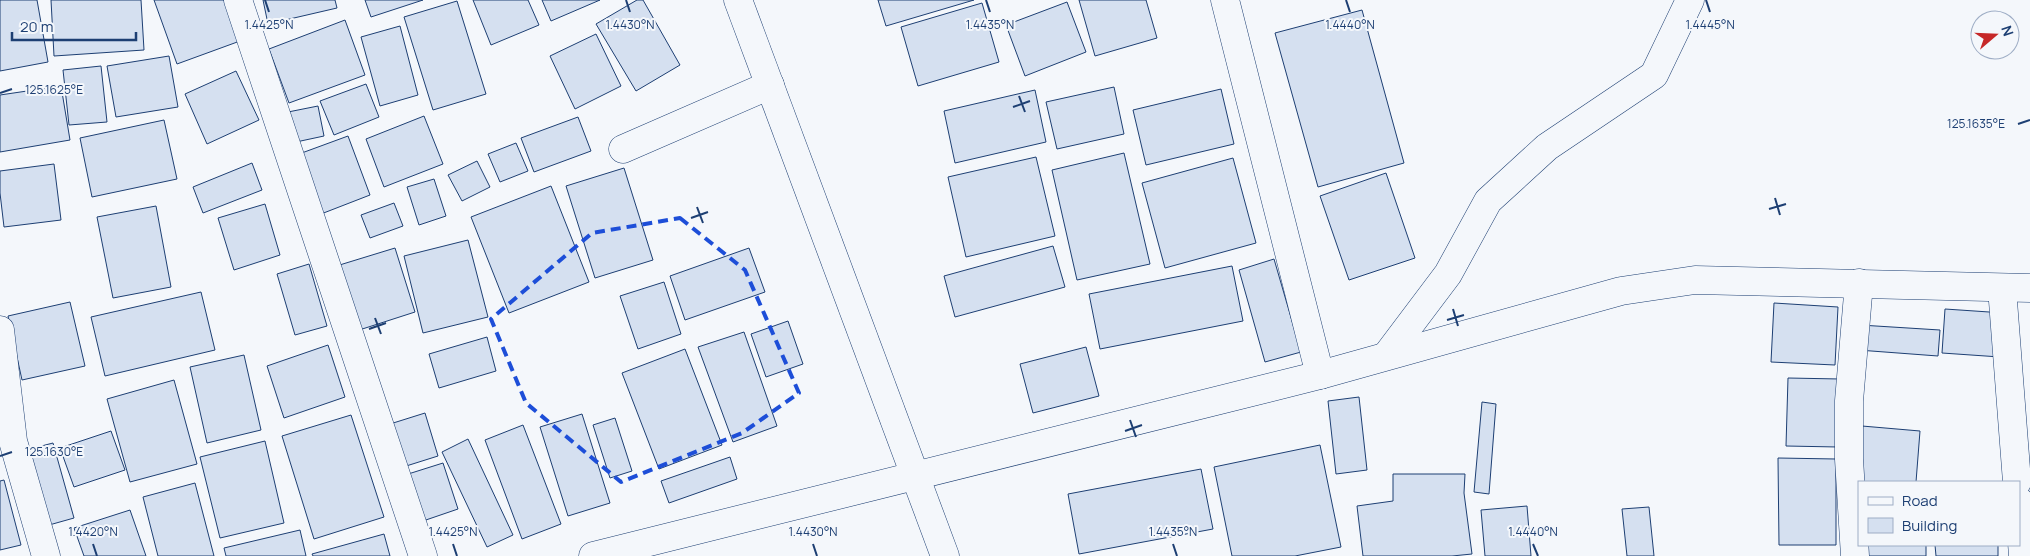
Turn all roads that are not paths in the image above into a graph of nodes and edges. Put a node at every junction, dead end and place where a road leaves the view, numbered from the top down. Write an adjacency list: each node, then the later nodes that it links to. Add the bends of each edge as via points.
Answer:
1 (238, 0): 17 (main road)
2 (738, 0): 5 (main road)
3 (1225, 0): 12 (main road)
4 (1690, 0): 11 (main road, via 1654,75 1547,147 1488,201 1448,274)
5 (770, 85): 6 (main road); 13 (main road)
6 (624, 148)
7 (1859, 283): 8 (main road); 11 (main road, via 1695,280 1621,291); 20 (main road, via 1849,401)
8 (2002, 288): 9 (main road); 14 (main road)
9 (2030, 288)
10 (0, 330): 16 (main road, via 13,441)
11 (1387, 355): 12 (main road)
12 (1320, 375): 13 (main road)
13 (915, 474): 18 (main road); 19 (main road)
14 (2017, 481)
15 (2020, 515): 21 (main road)
16 (46, 556)
17 (423, 556)
18 (593, 556)
19 (945, 556)
20 (1854, 556)
21 (2023, 556)

